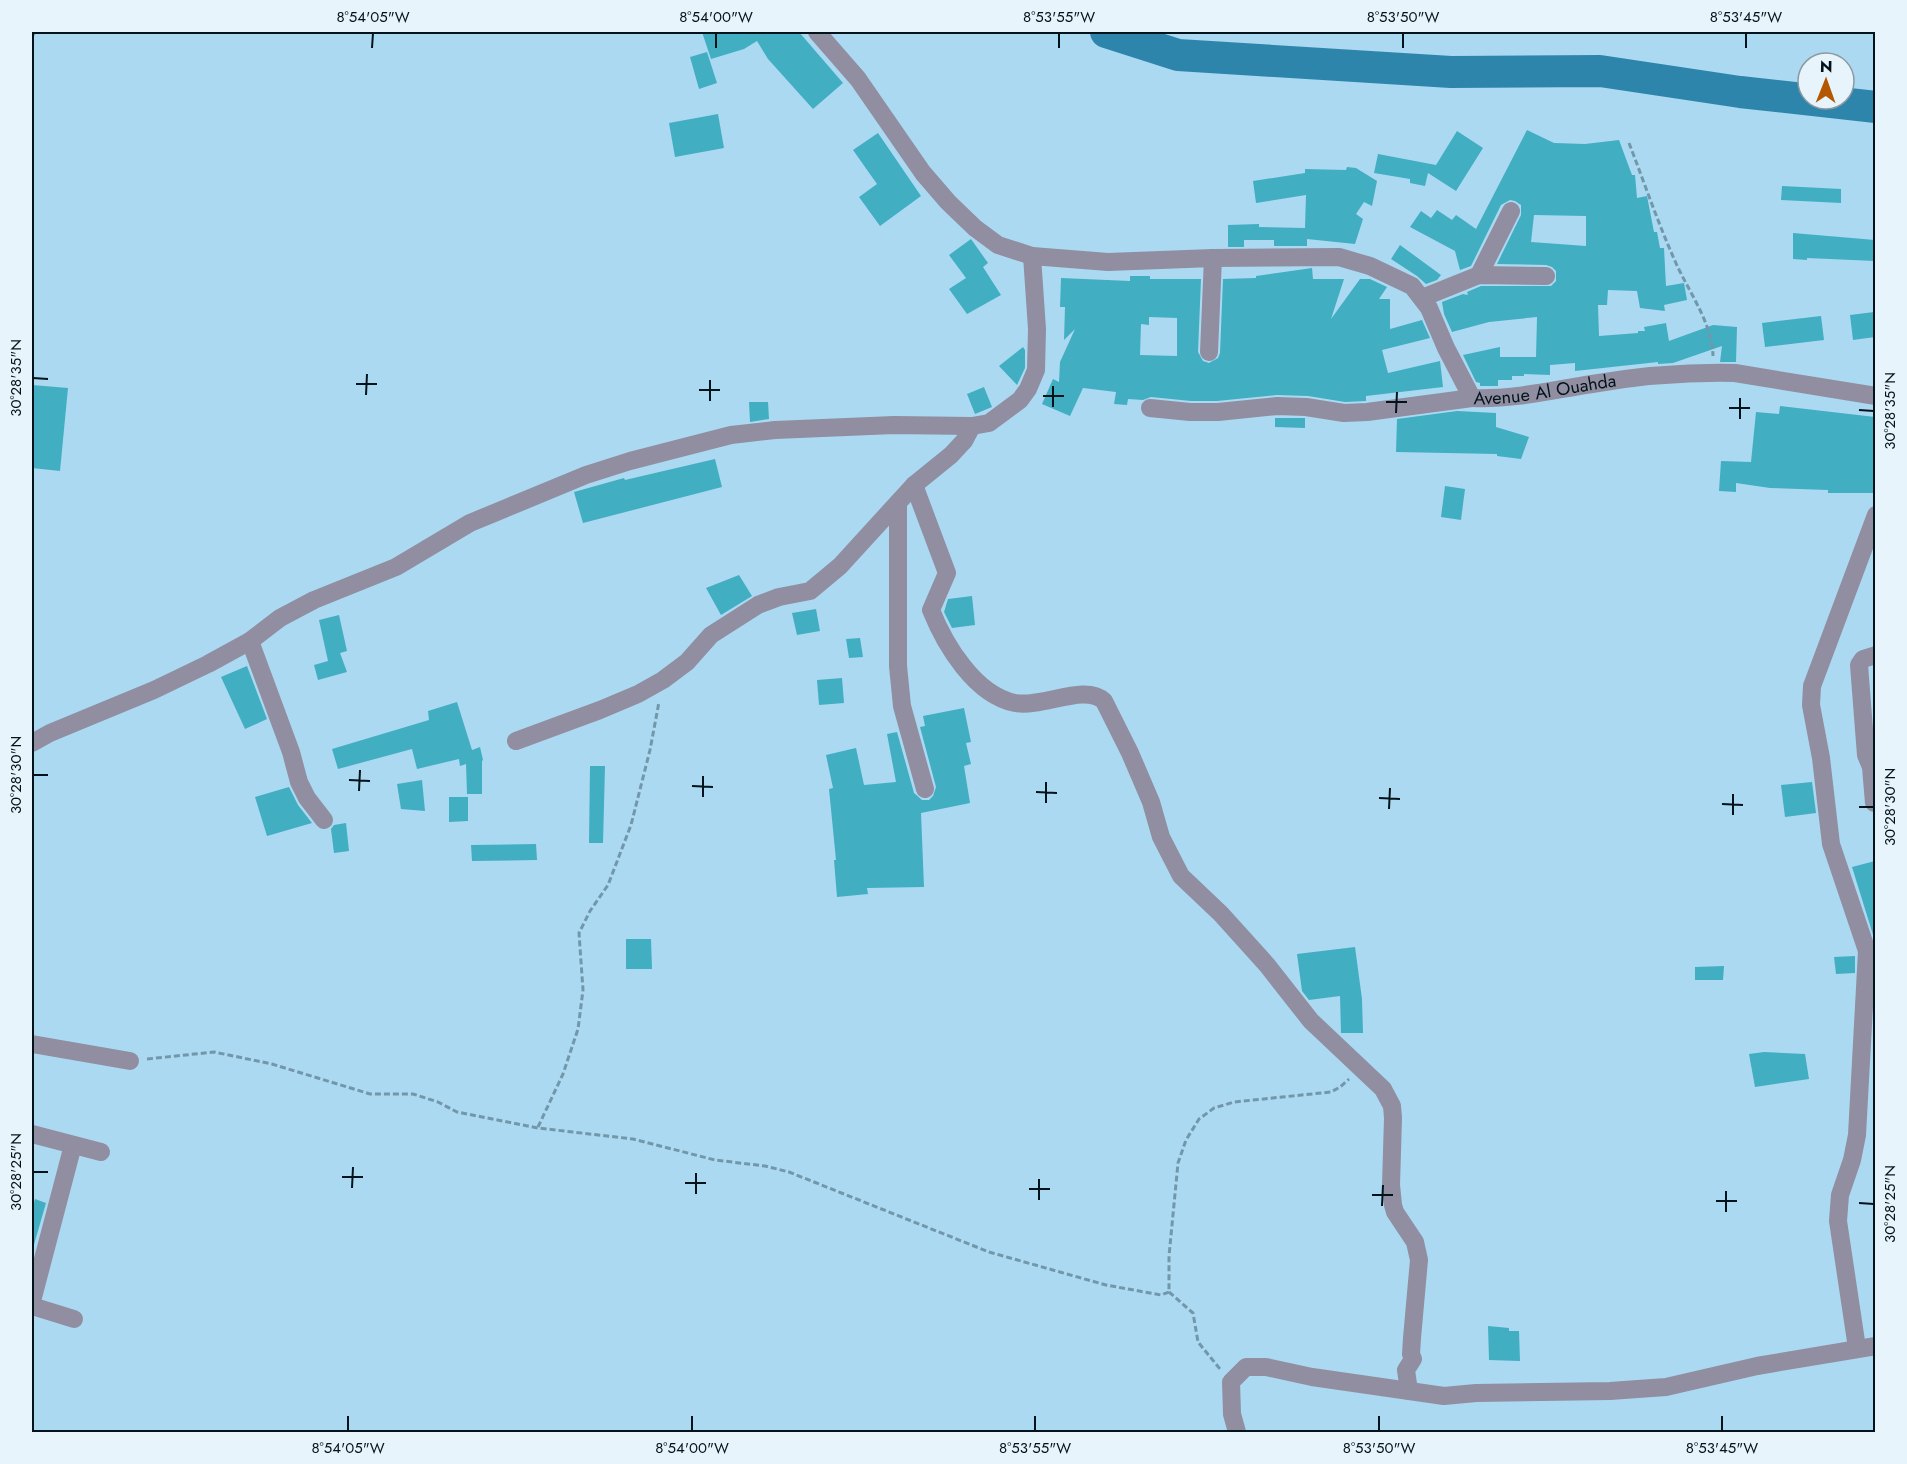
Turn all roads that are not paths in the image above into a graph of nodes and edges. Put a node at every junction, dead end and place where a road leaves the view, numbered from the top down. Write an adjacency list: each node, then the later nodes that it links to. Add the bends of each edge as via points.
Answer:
1 (817, 32): 3 (street, Avenue Al Ouahda, via 858,79 923,173 948,202 998,245)
2 (1511, 212): 5 (street)
3 (1032, 256): 4 (street, Avenue Al Ouahda, via 1108,262); 12 (street, via 1036,370 1020,400 989,423)
4 (1213, 258): 7 (street, Avenue Al Ouahda, via 1340,257 1412,286); 8 (street)
5 (1479, 275): 6 (street); 7 (street)
6 (1546, 276)
7 (1422, 298): 10 (street, Avenue Al Ouahda)
8 (1209, 352)
9 (1875, 396): 10 (street, Avenue Al Ouahda, via 1735,373 1713,373)
10 (1472, 398): 11 (street, via 1355,413 1276,406 1218,412)
11 (1150, 408)
12 (972, 426): 13 (street, via 951,455); 16 (street, via 775,430 732,435 630,461 470,522 396,567 280,618)
13 (914, 485): 14 (street); 34 (street, via 947,573 931,610 941,636 966,670 990,693 1016,703 1041,703 1083,693 1104,701 1181,876 1267,965 1311,1021 1383,1089 1394,1118 1393,1205 1415,1242 1419,1260 1413,1359 1406,1370)
14 (898, 503): 18 (street, via 840,566 810,591 758,605 711,635 687,662 638,694); 20 (street, via 898,666 902,706)
15 (1875, 515): 23 (street, via 1812,686 1811,705 1831,844 1860,935)
16 (250, 641): 19 (street, via 154,690); 22 (street, via 288,741 299,782)
17 (1875, 655): 21 (street, via 1859,665)
18 (516, 741)
19 (32, 743)
20 (925, 789)
21 (1874, 802)
22 (324, 820)
23 (1871, 952): 33 (street, via 1857,1136 1840,1195 1838,1221)
24 (32, 1044): 25 (street)
25 (130, 1061)
26 (32, 1134): 27 (street)
27 (73, 1145): 28 (street); 29 (street)
28 (101, 1152)
29 (32, 1301)
30 (32, 1306): 31 (street)
31 (74, 1319)
32 (1875, 1346): 33 (street)
33 (1857, 1348): 34 (street, via 1666,1386 1443,1396)
34 (1409, 1391): 35 (street, via 1246,1367 1231,1382)
35 (1237, 1432)

